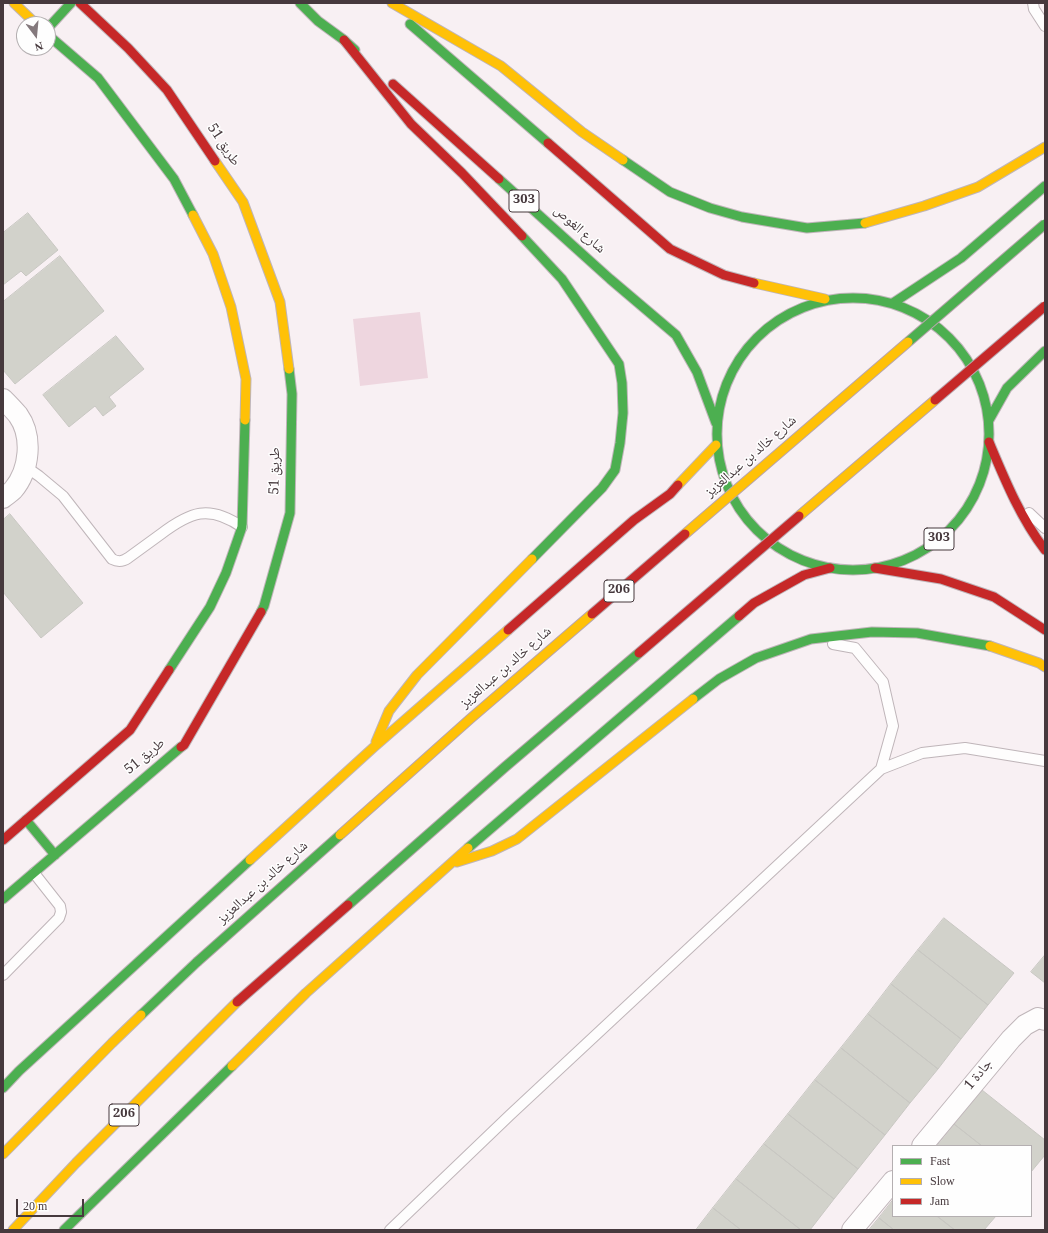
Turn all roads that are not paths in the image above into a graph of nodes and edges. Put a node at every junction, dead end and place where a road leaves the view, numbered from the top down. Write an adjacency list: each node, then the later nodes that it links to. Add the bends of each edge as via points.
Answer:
1 (14, 3): 8 (main road)
2 (71, 3): 9 (main road)
3 (80, 3): 41 (main road, طريق 51, via 128,48 167,90 243,202 280,302 292,394 290,513 264,606 184,745)
4 (300, 3): 11 (main road, شارع الغوص / 303, via 318,21)
5 (386, 3): 16 (main road, 303, via 670,249 724,275)
6 (392, 3): 13 (main road, via 501,66 582,132 670,192 742,217 807,228 869,224 978,187)
7 (1033, 3): 10 (lane)
8 (28, 16)
9 (56, 19)
10 (1045, 26)
11 (344, 40): 22 (main road, شارع الغوص / 303, via 676,335 697,372); 36 (main road, via 411,124 462,173 562,279 618,364 622,383 623,413 615,470 602,488 417,675 389,711)
12 (56, 42): 28 (main road, via 98,78 174,179 213,254 231,308 246,379)
13 (1045, 147)
14 (1045, 186): 17 (main road, via 961,258)
15 (1045, 224): 49 (main road, شارع خالد بن عبدالعزيز / 206, bridge, via 470,719 197,962 106,1049)
16 (826, 300): 17 (main road, 303, via 848,297); 22 (main road, 303, via 785,315 750,343 737,360 727,380)
17 (893, 303): 21 (main road, 303, via 934,324 951,338 966,356 985,397)
18 (1045, 306): 51 (main road, 206, bridge, via 505,768 237,1002 76,1163)
19 (1045, 351): 21 (main road, via 1007,388)
20 (3, 399): 25 (street, via 18,415 24,427 28,453)
21 (989, 420): 23 (main road, 303)
22 (716, 423): 24 (main road, 303)
23 (989, 442): 27 (main road); 32 (main road, 303, via 986,465 979,486 968,507 954,525 938,540 918,553)
24 (716, 445): 31 (main road, 303, via 727,489 752,526 787,554 808,563); 36 (main road, via 670,494 634,520)
25 (26, 467): 26 (street, via 12,490); 28 (lane, via 63,496 107,554 118,562 128,558 188,516 222,516)
26 (3, 498)
27 (1013, 499): 29 (lane); 30 (main road)
28 (242, 527): 39 (main road, via 226,572 210,606 130,730)
29 (1045, 528)
30 (1045, 550)
31 (830, 568): 32 (main road, 303); 42 (main road, via 804,576 754,603)
32 (875, 568): 33 (main road, via 941,579 994,597)
33 (1045, 630)
34 (811, 640): 35 (main road, via 872,632 917,633 986,645); 38 (lane, via 855,648 883,682 892,726); 42 (main road, via 756,658 719,679 517,839 492,851)
35 (1045, 667)
36 (374, 747): 47 (main road)
37 (1045, 761): 38 (lane, via 965,748 922,753)
38 (881, 769): 53 (lane)
39 (26, 820): 40 (main road); 41 (main road)
40 (3, 840)
41 (55, 855): 43 (main road, طريق 51)
42 (448, 865): 52 (main road, via 306,993)
43 (34, 873): 44 (main road, طريق 51); 45 (lane, via 60,906 61,912 59,918)
44 (3, 899)
45 (3, 975)
46 (1045, 1020): 48 (street, جادة 1, via 1038,1018 1025,1025 1011,1039)
47 (3, 1088)
48 (923, 1145)
49 (3, 1154)
50 (892, 1182): 54 (street)
51 (13, 1230)
52 (64, 1230)
53 (390, 1230)
54 (852, 1230)

